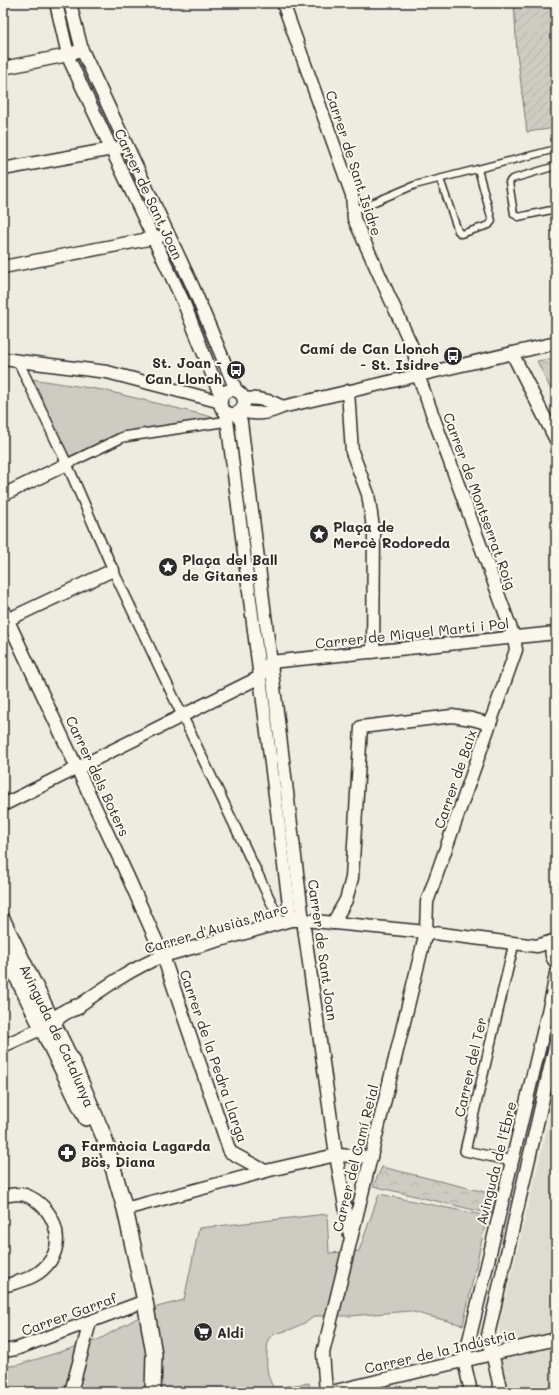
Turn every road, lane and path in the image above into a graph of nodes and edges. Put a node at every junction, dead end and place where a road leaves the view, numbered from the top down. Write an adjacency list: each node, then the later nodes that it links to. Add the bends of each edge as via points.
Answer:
1 (56, 3): 5 (street, Carrer de Sant Joan)
2 (70, 3): 4 (street, Carrer de Sant Joan)
3 (283, 3): 15 (street, Carrer de Sant Isidre, via 352,195)
4 (82, 50): 5 (street); 7 (street, Carrer de Sant Joan)
5 (68, 55): 6 (street); 8 (street, Carrer de Sant Joan)
6 (3, 68)
7 (127, 147): 8 (street); 16 (street, Carrer de Sant Joan)
8 (111, 149): 12 (street); 17 (street, Carrer de Sant Joan)
9 (556, 149): 11 (lane)
10 (556, 166): 14 (lane, via 509,182 514,214 518,217)
11 (478, 169): 13 (lane); 13 (lane, via 492,221 489,225 461,234)
12 (3, 170)
13 (440, 178): 15 (lane, via 415,185)
14 (556, 209)
15 (353, 211): 23 (street, Carrer de Sant Isidre, via 354,219 414,351)
16 (168, 235): 17 (street); 25 (street, Carrer de Sant Joan, via 193,287 236,390 224,393)
17 (153, 238): 18 (street); 25 (street, Carrer de Sant Joan, via 183,301 217,387)
18 (3, 267)
19 (556, 343): 20 (street)
20 (512, 353): 23 (street); 26 (street)
21 (3, 359): 22 (street)
22 (18, 361): 25 (street, via 107,372); 27 (street)
23 (418, 374): 24 (street); 32 (street, Carrer de Montserrat Roig)
24 (348, 391): 25 (street, via 282,407 250,398); 33 (street, via 352,452 368,494 374,534)
25 (231, 408): 27 (street, via 123,437); 34 (street, Carrer de Sant Joan, via 241,422); 35 (street, Carrer de Sant Joan)
26 (556, 440)
27 (67, 464): 28 (street); 29 (street)
28 (3, 495)
29 (113, 570): 30 (street); 36 (street)
30 (4, 617): 38 (street, Carrer dels Boters)
31 (556, 633): 32 (street, Carrer de Miquel Martí i Pol)
32 (514, 637): 33 (street, Carrer de Miquel Martí i Pol); 37 (street, Carrer de Baix, via 516,650)
33 (373, 652): 34 (street, Carrer de Miquel Martí i Pol)
34 (270, 662): 35 (street); 40 (street, Carrer de Sant Joan)
35 (260, 677): 36 (street); 42 (street, Carrer de Sant Joan)
36 (182, 716): 38 (street); 42 (street)
37 (490, 724): 43 (street, via 452,716 361,727 352,878 346,900); 44 (street, Carrer de Baix, via 427,902)
38 (78, 769): 39 (street); 49 (street, Carrer dels Boters)
39 (3, 805)
40 (304, 920): 42 (street, Carrer d'Ausiàs Marc); 43 (street, Carrer d'Ausiàs Marc); 59 (street, Carrer de Sant Joan)
41 (3, 921): 46 (street, Avinguda de Catalunya)
42 (286, 922): 49 (street, Carrer d'Ausiàs Marc)
43 (333, 923): 44 (street, Carrer d'Ausiàs Marc)
44 (426, 932): 47 (street); 60 (street, Carrer del Camí Reial)
45 (556, 940): 48 (street); 50 (street, via 552,948)
46 (7, 942): 52 (street, Avinguda de Catalunya); 54 (street)
47 (514, 943): 48 (street); 61 (street, Carrer del Ter, via 465,1151)
48 (538, 946): 50 (street)
49 (164, 956): 53 (street, Carrer d'Ausiàs Marc, via 145,963); 62 (street, Carrer de la Pedra Llarga, via 230,1152)
50 (554, 960)
51 (556, 973): 61 (street, Avinguda de l'Ebre)
52 (30, 976): 53 (street, via 42,984 53,1002 60,1007); 54 (street, Avinguda de Catalunya)
53 (72, 1008): 54 (street, via 60,1014); 55 (street, via 60,1030)
54 (48, 1025): 55 (street, Avinguda de Catalunya); 57 (street); 58 (street, Avinguda de Catalunya, via 75,1082 80,1105 96,1139)
55 (62, 1042): 58 (street, Avinguda de Catalunya, via 104,1137)
56 (556, 1042): 71 (street, via 488,1335)
57 (3, 1046)
58 (107, 1152): 64 (street, Avinguda de Catalunya)
59 (336, 1155): 60 (street); 62 (street); 65 (street, Carrer de Sant Joan)
60 (371, 1157): 65 (street, Carrer del Camí Reial)
61 (512, 1161): 72 (street, Avinguda de l'Ebre)
62 (265, 1171): 64 (street)
63 (3, 1196): 66 (street, via 20,1194 40,1203 54,1222 57,1237 53,1258 41,1272 23,1281)
64 (125, 1209): 67 (street, Avinguda de Catalunya)
65 (350, 1240): 73 (street, Carrer del Camí Reial, via 323,1353)
66 (3, 1286)
67 (145, 1301): 68 (street, Carrer Garraf); 75 (street, Avinguda de Catalunya, via 154,1354)
68 (90, 1322): 70 (street, Carrer Garraf, via 16,1350); 74 (street)
69 (556, 1339): 71 (street, Carrer de la Indústria)
70 (3, 1351)
71 (492, 1354): 72 (street, Carrer de la Indústria); 78 (street)
72 (464, 1360): 73 (street, Carrer de la Indústria); 77 (street)
73 (327, 1390): 76 (path)
74 (71, 1392)
75 (153, 1392)
76 (239, 1392)
77 (471, 1392)
78 (501, 1392)

